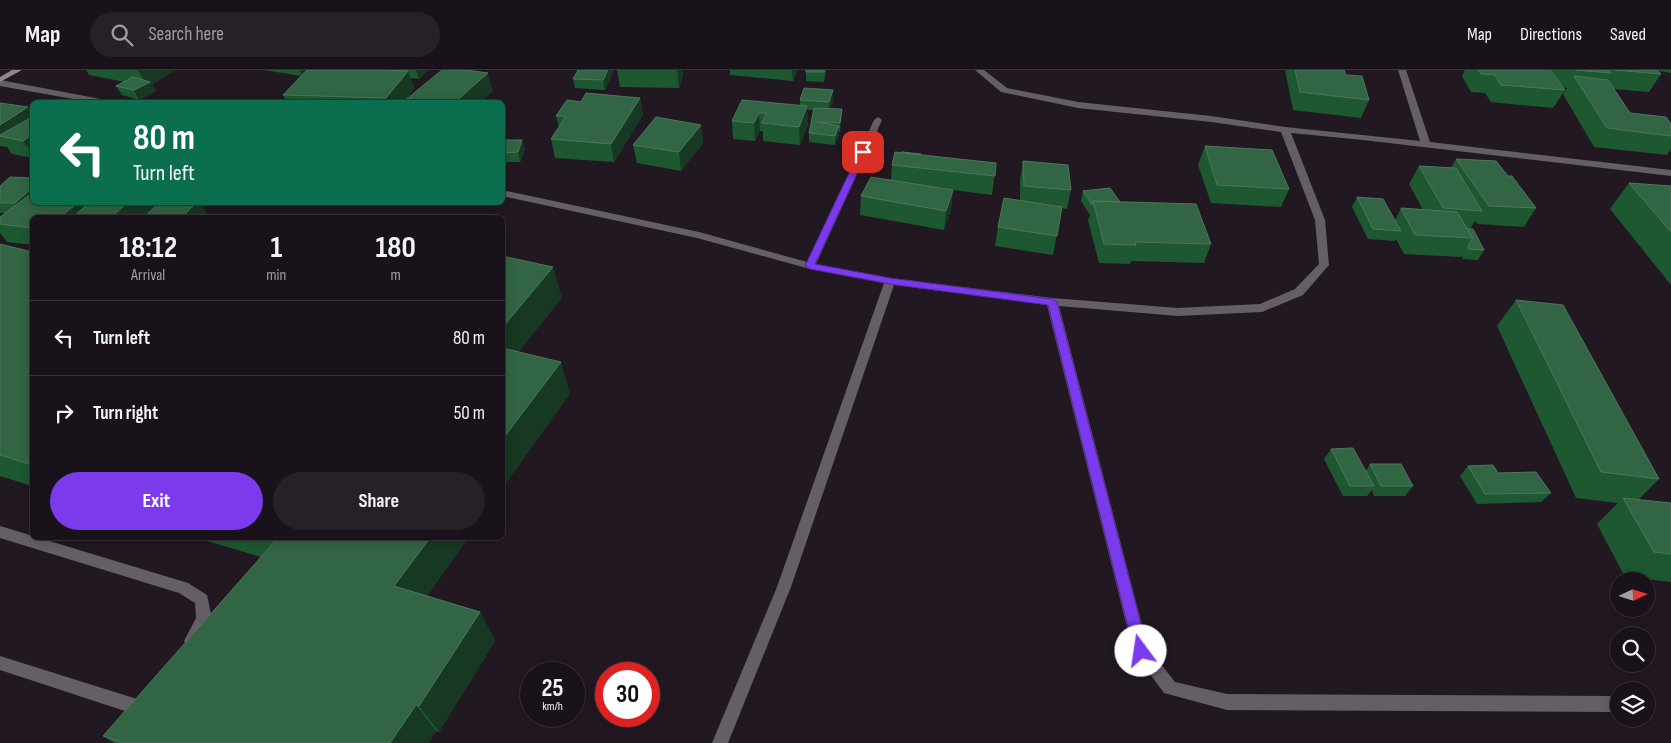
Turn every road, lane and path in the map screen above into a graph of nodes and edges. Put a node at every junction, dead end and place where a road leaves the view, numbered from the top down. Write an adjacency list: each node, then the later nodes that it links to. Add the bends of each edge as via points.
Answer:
1 (18, 70): 4 (street)
2 (979, 70): 7 (street, via 1004,90 1036,98)
3 (1402, 70): 8 (street)
4 (0, 82): 5 (street)
5 (91, 100)
6 (878, 120): 11 (street)
7 (1285, 130): 8 (street); 13 (street, via 1320,220 1324,265 1299,292 1262,308 1178,312)
8 (1426, 145): 9 (street)
9 (1671, 174)
10 (505, 194): 11 (street, via 699,234)
11 (810, 266): 12 (street)
12 (890, 281): 13 (street); 21 (street, via 784,587)
13 (1052, 302): 18 (street, via 1141,651 1170,688 1227,702)
14 (0, 532): 15 (street, via 183,588 202,600 204,619)
15 (185, 650)
16 (0, 663): 19 (street)
17 (149, 693): 19 (street)
18 (1610, 704)
19 (137, 707): 20 (street)
20 (125, 721)
21 (720, 743)

